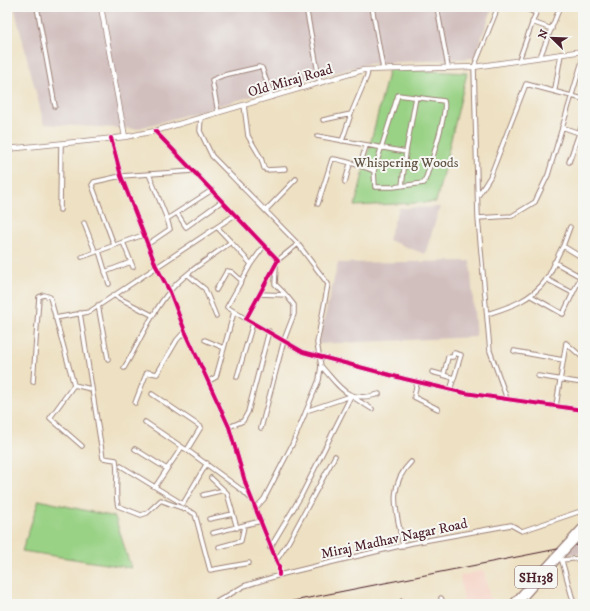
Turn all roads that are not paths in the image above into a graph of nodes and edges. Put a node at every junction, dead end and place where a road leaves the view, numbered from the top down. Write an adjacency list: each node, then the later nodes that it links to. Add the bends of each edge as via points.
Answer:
1 (37, 7): 30 (street)
2 (102, 7): 40 (main road)
3 (306, 7): 23 (street)
4 (372, 7): 21 (street)
5 (437, 7): 19 (street)
6 (498, 7): 18 (street)
7 (522, 7): 10 (street)
8 (538, 7): 10 (street)
9 (560, 7): 12 (street)
10 (536, 13): 11 (street)
11 (532, 22): 12 (street); 17 (street)
12 (552, 29): 15 (street)
13 (583, 51): 14 (main road, Old Miraj Road)
14 (561, 54): 15 (main road, Old Miraj Road); 24 (street)
15 (540, 57): 17 (main road, Old Miraj Road)
16 (583, 58): 20 (street)
17 (519, 60): 18 (main road, Old Miraj Road)
18 (474, 67): 19 (main road, Old Miraj Road); 60 (street)
19 (448, 68): 21 (main road, Old Miraj Road)
20 (582, 68): 25 (street)
21 (383, 69): 22 (main road, Old Miraj Road)
22 (368, 70): 23 (main road, Old Miraj Road); 32 (street)
23 (320, 83): 26 (main road, Old Miraj Road)
24 (555, 89)
25 (572, 95): 28 (street); 36 (street); 60 (street, via 526,84 490,177)
26 (272, 97): 29 (main road, Old Miraj Road); 31 (street, via 259,66 224,75 212,80)
27 (416, 97): 45 (street, via 398,95); 47 (street); 58 (street, via 444,101 446,106 424,183)
28 (583, 99)
29 (244, 105): 31 (main road, Old Miraj Road); 51 (street, via 248,136 265,169)
30 (55, 106)
31 (218, 112): 33 (main road, Old Miraj Road)
32 (351, 114): 34 (street); 42 (street)
33 (201, 117): 37 (main road, Old Miraj Road); 64 (street, via 200,131 212,156)
34 (323, 120)
35 (583, 122): 38 (street)
36 (562, 127): 38 (street); 67 (street, via 548,175 535,202 512,216)
37 (155, 130): 40 (main road, Old Miraj Road); 52 (street)
38 (579, 133): 48 (street)
39 (316, 136): 42 (street)
40 (125, 137): 41 (main road, Old Miraj Road)
41 (111, 138): 43 (main road, Old Miraj Road); 55 (street)
42 (342, 141): 44 (street)
43 (61, 144): 46 (main road, Old Miraj Road); 63 (street)
44 (366, 146): 45 (street); 50 (street)
45 (380, 148): 47 (street); 53 (street)
46 (7, 149)
47 (406, 152): 58 (street)
48 (569, 162)
49 (350, 164): 50 (street); 57 (street); 62 (street, via 336,158 332,159)
50 (360, 165): 53 (street)
51 (285, 168)
52 (193, 171): 54 (street); 59 (street)
53 (374, 171): 58 (street, via 375,187)
54 (149, 174): 55 (street); 68 (street)
55 (122, 176): 72 (street); 77 (street, via 92,184)
56 (296, 179): 64 (street)
57 (345, 182)
58 (402, 186)
59 (212, 190): 61 (street); 65 (street)
60 (477, 197): 67 (street)
61 (222, 201): 65 (street, via 186,227); 66 (street)
62 (318, 204)
63 (60, 210)
64 (266, 210): 76 (street)
65 (177, 213): 68 (street)
66 (235, 215): 70 (street); 78 (street)
67 (478, 218): 106 (street)
68 (167, 219): 75 (street, via 170,229)
69 (84, 223): 80 (street)
70 (217, 227): 74 (street); 87 (street)
71 (570, 227): 79 (street)
72 (143, 234): 73 (street); 75 (street)
73 (124, 242): 77 (street); 83 (street)
74 (231, 242): 86 (street); 91 (street)
75 (148, 244): 87 (street)
76 (298, 244): 84 (street); 118 (street, via 328,284 317,343)
77 (114, 245): 80 (street)
78 (264, 246): 84 (street); 86 (street)
79 (563, 246): 82 (street); 85 (street)
80 (97, 251): 81 (street); 89 (street)
81 (82, 257)
82 (583, 258)
83 (131, 262): 88 (street); 89 (street)
84 (277, 262): 99 (street); 101 (street, via 275,284)
85 (554, 262): 92 (street); 93 (street)
86 (251, 264): 94 (street)
87 (156, 266): 97 (street); 100 (street)
88 (133, 267)
89 (105, 272): 95 (street)
90 (583, 272): 92 (street)
91 (188, 275): 97 (street); 108 (street, via 205,289)
92 (581, 277): 98 (street)
93 (546, 279): 98 (street); 102 (street)
94 (242, 281): 96 (street, via 227,271); 104 (street, via 227,307)
95 (109, 284)
96 (216, 290)
97 (170, 292): 107 (street); 113 (street)
98 (573, 293): 102 (street, via 563,314)
99 (260, 294): 101 (street); 110 (street)
100 (113, 295): 103 (street); 107 (street)
101 (286, 295): 115 (street, via 294,305 294,314)
102 (531, 296): 106 (street)
103 (98, 306): 105 (street, via 89,312); 120 (street)
104 (234, 312): 110 (street); 116 (street)
105 (80, 313): 109 (street); 135 (street)
106 (487, 314): 140 (street, via 490,351)
107 (152, 315): 123 (street)
108 (216, 316)
109 (55, 318): 131 (street, via 50,297 42,294 39,297); 134 (street)
110 (246, 318): 111 (street)
111 (253, 323): 112 (street); 127 (street)
112 (269, 331): 115 (street); 148 (street, via 248,412 243,421)
113 (186, 332): 130 (street); 141 (street, via 176,340 156,374 147,372)
114 (206, 340): 116 (street)
115 (284, 340): 118 (street, via 303,352); 149 (street)
116 (224, 348): 130 (street, via 216,377)
117 (514, 351): 121 (street)
118 (318, 356): 122 (street); 132 (street)
119 (583, 358): 121 (street, via 566,343)
120 (108, 359)
121 (563, 360): 129 (street)
122 (321, 366): 139 (street, via 344,392); 146 (street, via 319,380)
123 (124, 368)
124 (432, 372): 128 (street)
125 (444, 374): 128 (street, via 448,357 453,357 454,353 461,355)
126 (538, 376): 129 (street)
127 (237, 377)
128 (454, 378): 136 (street)
129 (560, 380): 133 (street); 142 (street)
130 (210, 381): 148 (street)
131 (33, 382)
132 (417, 382): 136 (street); 144 (street, via 414,397)
133 (583, 382)
134 (74, 385): 135 (street); 150 (street, via 50,418)
135 (91, 389): 179 (street, via 103,458 116,460 115,496 118,506 141,515 161,500 184,507 195,514 210,570)
136 (450, 390): 140 (street)
137 (152, 394): 153 (street, via 201,427)
138 (379, 394): 139 (street, via 369,397)
139 (351, 396): 143 (street); 146 (street); 175 (street, via 301,496)
140 (507, 400): 142 (street)
141 (135, 403)
142 (556, 406): 145 (street)
143 (372, 409)
144 (438, 409)
145 (583, 410)
146 (306, 411): 164 (street, via 264,500)
147 (144, 422): 151 (street)
148 (230, 427): 163 (street)
149 (261, 428)
150 (82, 446)
151 (182, 447): 153 (street); 158 (street)
152 (135, 449): 158 (street)
153 (187, 450): 156 (street)
154 (335, 456): 178 (street)
155 (411, 462): 173 (street, via 396,488 394,498)
156 (207, 463): 160 (street, via 183,504); 163 (street)
157 (121, 466): 160 (street)
158 (167, 469): 160 (street)
159 (211, 478): 161 (street)
160 (155, 487)
161 (224, 490): 162 (street); 165 (street)
162 (203, 495)
163 (252, 501): 164 (street)
164 (255, 509): 168 (street)
165 (233, 514): 167 (street); 170 (street)
166 (583, 514): 173 (street, Miraj Madhav Nagar Road, via 578,512 522,531 511,525)
167 (209, 519)
168 (261, 521): 169 (street); 175 (street)
169 (244, 526): 170 (street); 174 (street, via 241,541)
170 (237, 528): 172 (street)
171 (583, 528): 176 (highway, SH138, bridge)
172 (213, 532)
173 (404, 546): 180 (street, Miraj Madhav Nagar Road)
174 (219, 547)
175 (270, 548): 178 (street)
176 (559, 558): 177 (street); 182 (highway); 185 (highway, SH138); 186 (street)
177 (583, 558)
178 (276, 561): 180 (street)
179 (249, 563)
180 (279, 575): 183 (street, Miraj Madhav Nagar Road, via 244,586)
181 (441, 598): 184 (street)
182 (521, 603)
183 (213, 604)
184 (444, 604)
185 (512, 604)
186 (574, 604)

